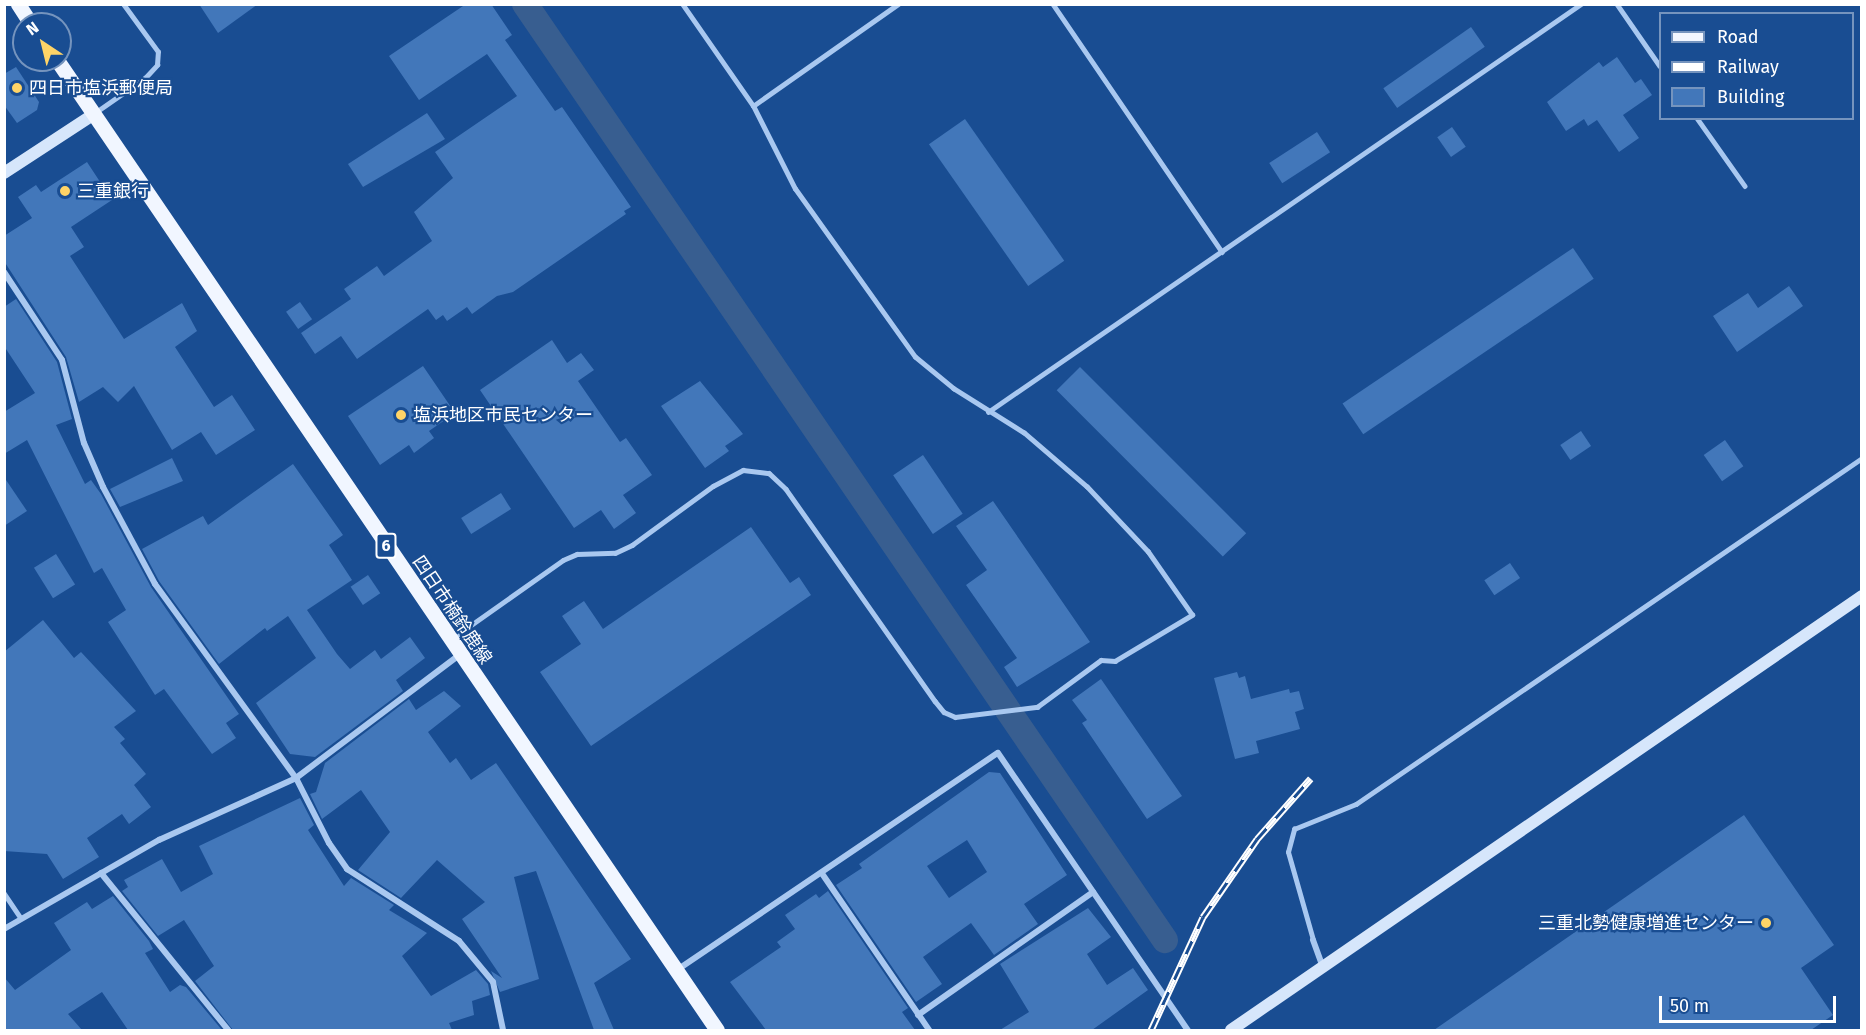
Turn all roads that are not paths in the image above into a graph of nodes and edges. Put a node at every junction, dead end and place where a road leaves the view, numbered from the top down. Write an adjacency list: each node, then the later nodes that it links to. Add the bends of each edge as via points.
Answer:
1 (123, 4): 10 (lane, via 158,52 157,65)
2 (682, 4): 9 (lane)
3 (898, 4): 9 (lane)
4 (1053, 4): 14 (lane)
5 (1581, 4): 14 (lane)
6 (1617, 4): 7 (lane)
7 (1659, 65)
8 (65, 72): 10 (main road, 四日市楠鈴鹿線 / 6)
9 (753, 105): 16 (lane, via 795,189 915,357)
10 (94, 114): 12 (street); 19 (main road, 四日市楠鈴鹿線 / 6)
11 (1698, 120): 13 (lane)
12 (4, 173)
13 (1745, 186)
14 (1222, 252): 16 (lane)
15 (4, 272): 21 (street, via 62,360 84,443 155,584)
16 (988, 412): 19 (lane, via 1024,432 1087,487 1148,552 1192,615 1115,661 1101,660 1038,707 955,717 944,712 786,489 769,473 743,470 713,486 632,546 615,553 577,554 563,560)
17 (1862, 458): 28 (lane, via 1356,804 1294,829 1287,852)
18 (1862, 596): 29 (street)
19 (449, 640): 20 (main road, 四日市楠鈴鹿線 / 6)
20 (459, 655): 21 (street); 30 (main road, 四日市楠鈴鹿線 / 6)
21 (296, 778): 22 (street, via 159,840); 33 (street, via 347,869 459,941 473,957 493,982)
22 (101, 873): 26 (street); 32 (street)
23 (823, 874): 24 (street, via 998,753); 30 (street); 31 (street)
24 (1093, 892): 31 (street); 36 (street)
25 (4, 893): 26 (lane)
26 (21, 918): 27 (street)
27 (4, 929)
28 (1314, 940): 29 (street)
29 (1322, 965): 37 (street)
30 (677, 970): 34 (main road, 四日市楠鈴鹿線 / 6)
31 (918, 1015): 35 (street)
32 (228, 1030)
33 (503, 1030)
34 (717, 1030)
35 (929, 1030)
36 (1188, 1030)
37 (1233, 1030)

